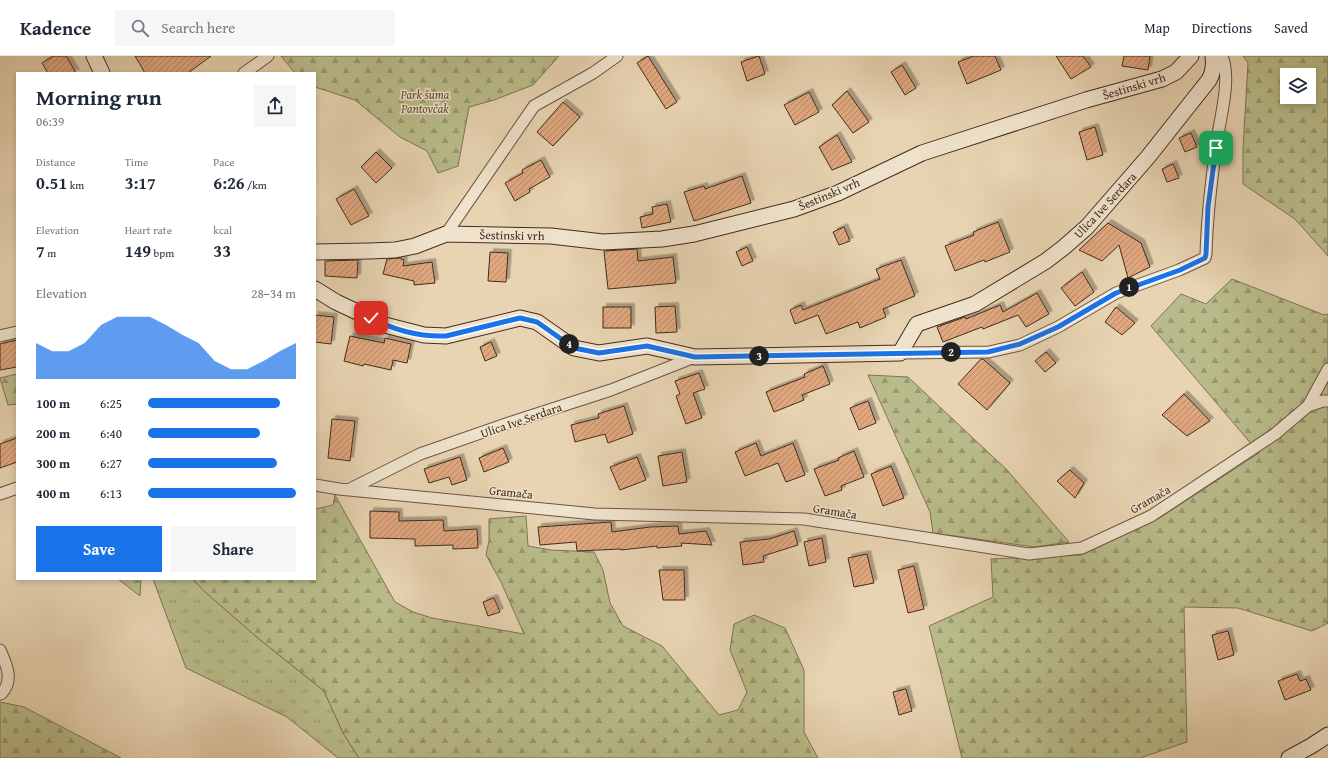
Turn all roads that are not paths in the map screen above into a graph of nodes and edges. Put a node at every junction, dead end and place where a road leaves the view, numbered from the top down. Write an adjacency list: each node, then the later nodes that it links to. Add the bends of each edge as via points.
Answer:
1 (94, 56): 7 (street)
2 (268, 56): 8 (street)
3 (617, 56): 9 (street, via 593,73 534,106)
4 (1191, 56): 9 (street, Šestinski vrh, via 1176,72 1162,79 1086,100 922,153 838,193 801,207 694,234 662,239 603,242 551,236)
5 (1213, 56): 14 (street, Ulica Ive Serdara, via 1212,75 1209,80 1148,158 1087,227 1046,261 975,304 917,324)
6 (1222, 56): 14 (street, Ulica Ive Serdara, via 1226,67 1226,81 1208,207 1205,258 1180,270 1116,293 1058,327 1020,344 988,352)
7 (102, 72)
8 (245, 72)
9 (446, 234): 10 (street, Šestinski vrh, via 396,250)
10 (316, 252)
11 (316, 290): 15 (street, Ulica Ive Serdara, via 385,325 424,335 446,336 520,318 537,322 574,348 584,351 599,353 647,346)
12 (16, 332): 13 (street)
13 (0, 336)
14 (900, 353): 15 (street, Ulica Ive Serdara)
15 (695, 357): 21 (street, Ulica Ive Serdara, via 611,390 420,454)
16 (1328, 369): 18 (street, Gramača)
17 (1328, 402): 18 (street, Gramača)
18 (1308, 406): 21 (street, Gramača, via 1275,434 1151,516 1082,548 1028,554 804,519 595,514)
19 (316, 485): 21 (street, Gramača)
20 (16, 488): 22 (street)
21 (350, 490)
22 (0, 494)
23 (0, 650): 24 (street, via 9,675 5,690)
24 (1, 694)
25 (1328, 735): 26 (street)
26 (1289, 758)

